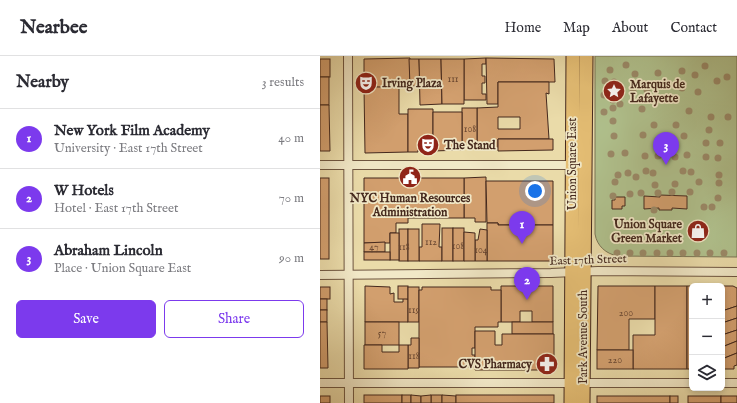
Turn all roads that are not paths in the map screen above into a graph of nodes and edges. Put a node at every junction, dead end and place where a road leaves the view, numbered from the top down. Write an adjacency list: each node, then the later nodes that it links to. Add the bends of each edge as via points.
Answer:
1 (348, 56): 5 (street)
2 (573, 56): 6 (main road, Union Square East)
3 (586, 56): 6 (main road, Union Square East)
4 (320, 165): 5 (street)
5 (348, 165): 6 (street); 10 (street)
6 (579, 165): 7 (main road, Union Square East)
7 (577, 272): 8 (street, East 17th Street); 10 (street, East 17th Street); 13 (main road, Park Avenue South)
8 (737, 272)
9 (320, 275): 10 (street, East 17th Street)
10 (349, 275): 12 (street)
11 (320, 383): 12 (street)
12 (348, 383): 13 (street); 17 (street)
13 (577, 383): 14 (street); 18 (main road, Park Avenue South); 19 (main road, Park Avenue South)
14 (689, 383)
15 (725, 383): 16 (street)
16 (737, 383)
17 (348, 403)
18 (571, 403)
19 (583, 403)

